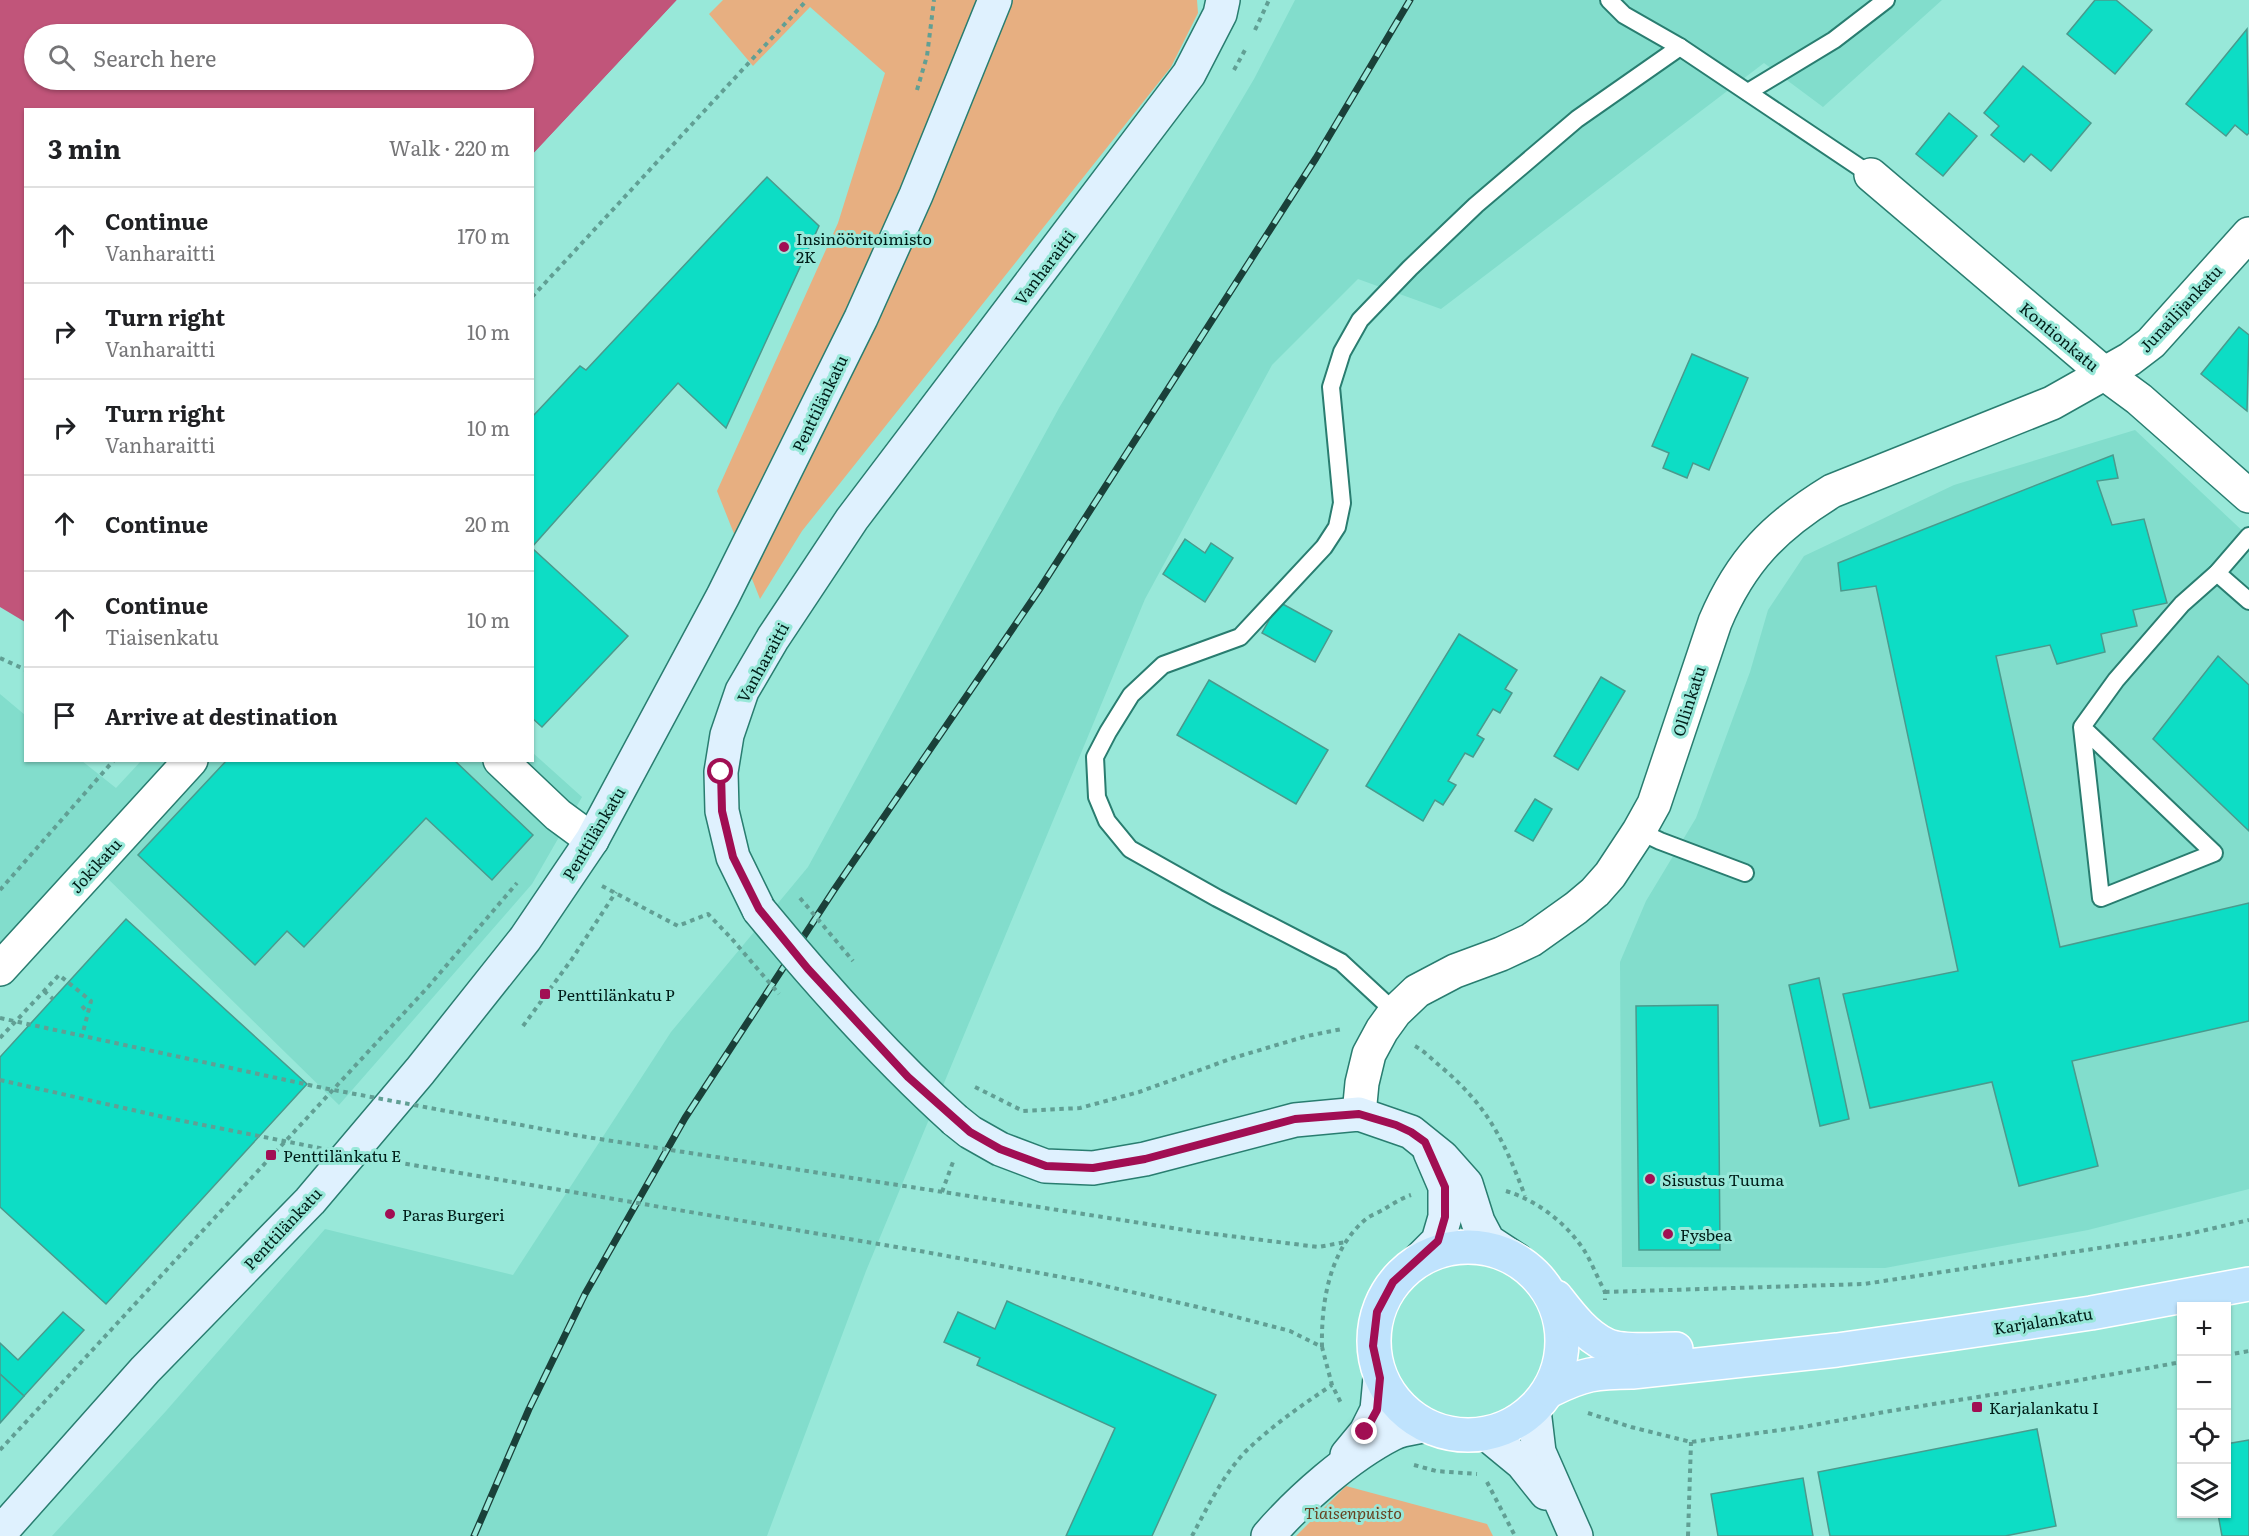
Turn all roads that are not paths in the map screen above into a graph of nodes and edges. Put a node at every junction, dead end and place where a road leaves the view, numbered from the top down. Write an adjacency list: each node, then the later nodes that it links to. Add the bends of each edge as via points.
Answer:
1 (1609, 0): 5 (lane, via 1624,15)
2 (1886, 0): 6 (lane, via 1834,40)
3 (995, 2): 18 (street, Penttilänkatu, via 861,318 723,596)
4 (1221, 5): 22 (street, Vanharaitti, bridge, via 1189,74 852,519 773,638 742,692 727,735 721,772 722,811 733,857 759,909 864,1032 908,1077 970,1132 1000,1149 1046,1166 1093,1168 1145,1159 1295,1119)
5 (1680, 47): 6 (lane); 21 (lane, via 1577,119 1510,176 1360,320 1342,352 1331,387 1342,503 1337,527 1240,637 1163,665 1131,695 1095,757 1097,797 1107,821 1130,849 1341,962)
6 (1748, 92): 7 (lane)
7 (1871, 176): 9 (street, Kontionkatu)
8 (2249, 234): 9 (street, Junailijankatu, via 2151,343)
9 (2105, 374): 10 (street, Kontionkatu); 17 (street, Ollinkatu, via 2052,403 1832,491 1806,507 1762,545 1726,595 1654,804)
10 (2249, 496)
11 (2249, 536): 12 (lane)
12 (2217, 573): 13 (lane); 14 (lane, via 2182,604 2116,680)
13 (2249, 601)
14 (2082, 727): 14 (lane, via 2090,735 2214,853 2101,898)
15 (189, 762): 20 (street, Jokikatu)
16 (502, 762): 18 (street, via 558,815)
17 (1639, 831): 19 (lane); 21 (street, Ollinkatu, via 1610,875 1576,908 1531,940 1417,991)
18 (592, 840): 35 (street, Penttilänkatu, via 525,939 310,1201 145,1370)
19 (1745, 873)
20 (0, 969)
21 (1389, 1021): 22 (street, Ollinkatu, via 1369,1054)
22 (1359, 1114): 23 (street, Vanharaitti, via 1396,1125 1425,1142 1442,1157)
23 (1456, 1186): 24 (street, via 1438,1241); 25 (street, Vanharaitti, via 1488,1241)
24 (1419, 1260): 25 (main road, via 1451,1248 1485,1247); 29 (main road, via 1393,1282 1377,1312 1373,1346)
25 (1517, 1260): 26 (main road)
26 (1543, 1282): 28 (main road, Karjalankatu); 30 (main road, via 1560,1316 1563,1354)
27 (2249, 1284): 28 (main road, Karjalankatu, via 2091,1313 1837,1350 1631,1349)
28 (1605, 1359): 30 (main road, Karjalankatu)
29 (1380, 1378): 31 (main road, via 1398,1405); 33 (street)
30 (1543, 1400): 32 (main road, via 1513,1426); 34 (street, via 1539,1452)
31 (1424, 1426): 32 (main road, via 1455,1436); 33 (street)
32 (1488, 1435): 34 (street, via 1522,1463)
33 (1371, 1438): 36 (street)
34 (1573, 1529)
35 (0, 1533)
36 (1268, 1536)

